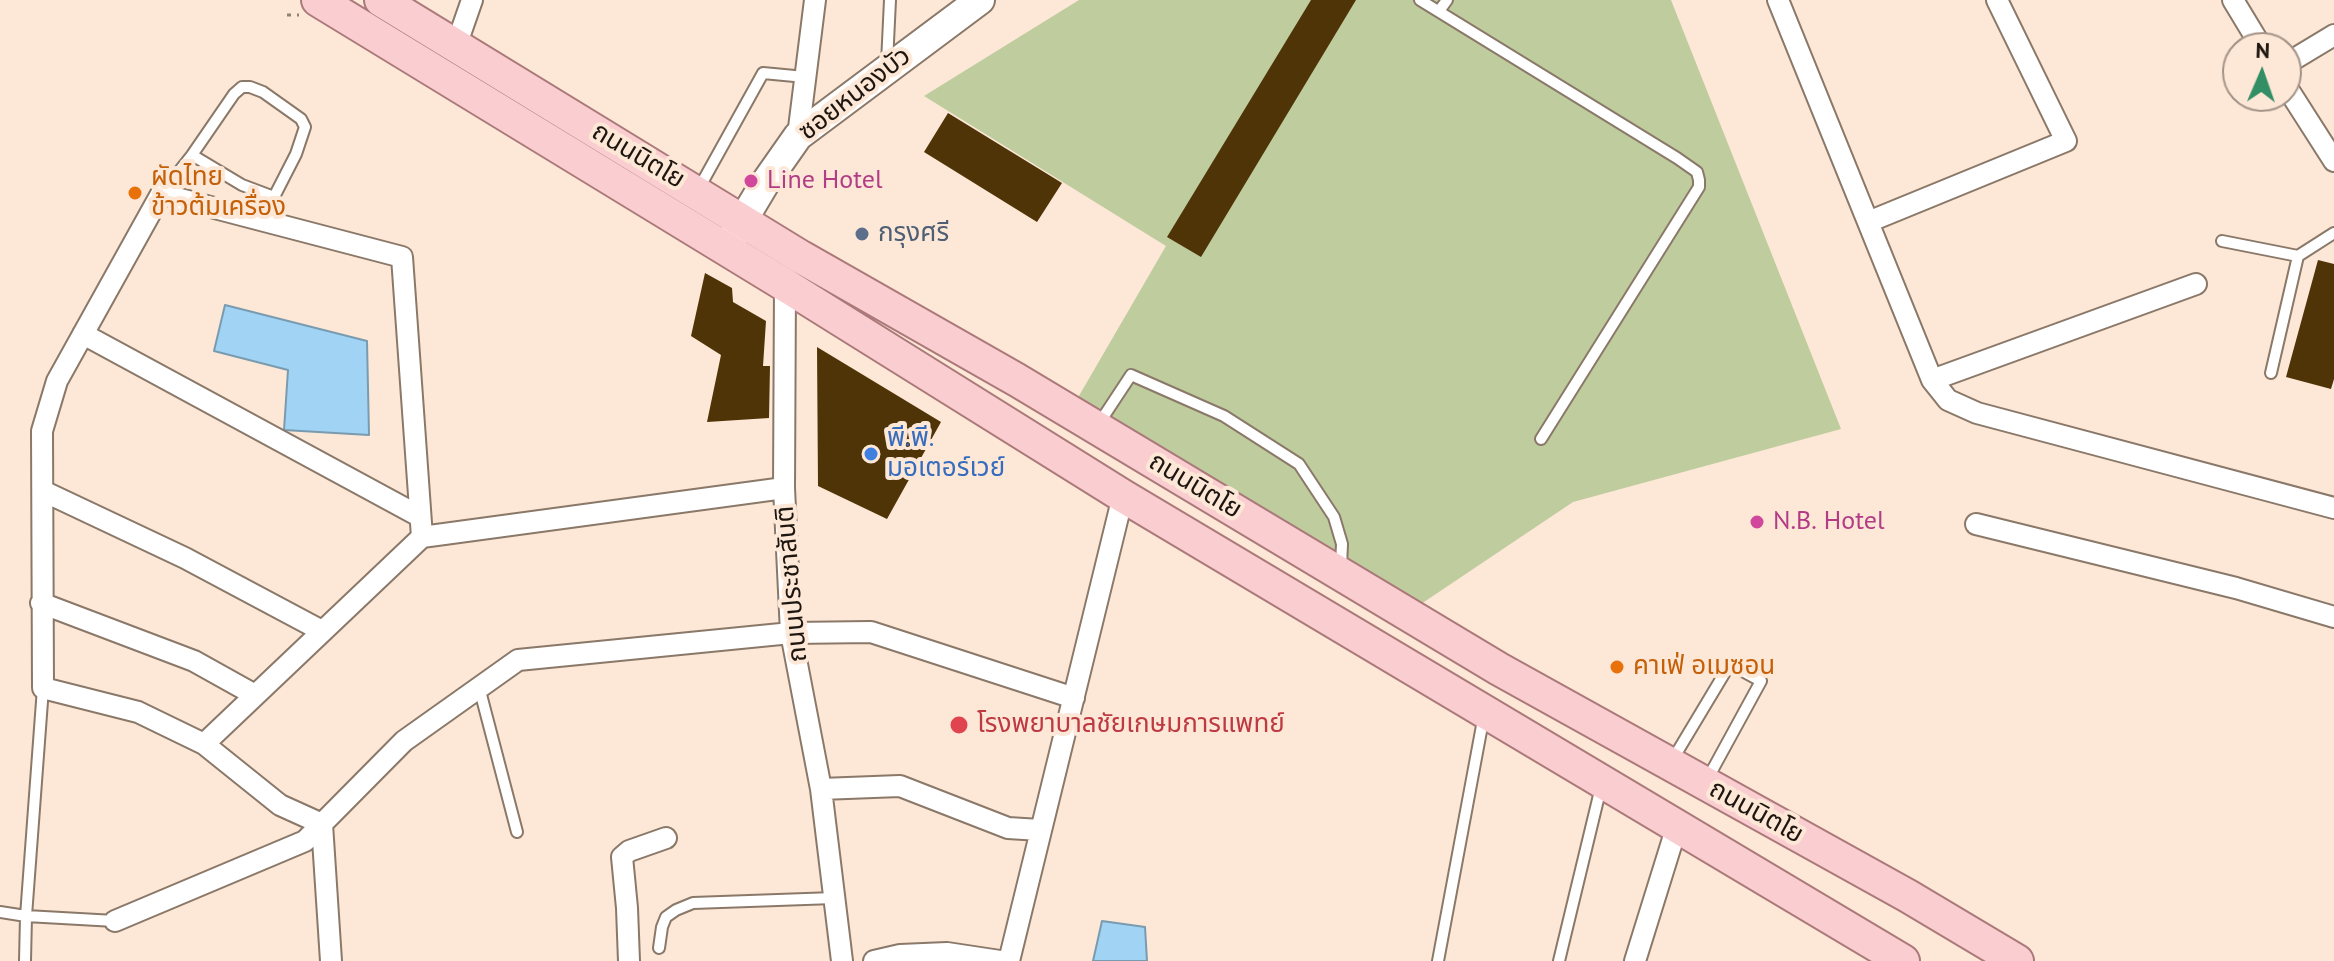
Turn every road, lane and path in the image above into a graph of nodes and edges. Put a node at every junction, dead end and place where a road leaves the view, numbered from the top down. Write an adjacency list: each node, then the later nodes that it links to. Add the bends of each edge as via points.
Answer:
1 (381, 0): 16 (main road, ถนนนิตโย)
2 (472, 0): 16 (street)
3 (815, 0): 19 (street)
4 (890, 0): 18 (lane)
5 (980, 0): 18 (street, ซอยหนองบัว)
6 (1420, 0): 12 (lane)
7 (1447, 0): 12 (lane)
8 (1778, 0): 28 (street)
9 (1997, 0): 28 (street, via 2066,141)
10 (2233, 0): 14 (street)
11 (305, 4): 13 (path); 32 (main road, ถนนนิตโย)
12 (1439, 11): 41 (lane, via 1677,158 1697,172 1699,180)
13 (287, 15)
14 (2252, 32)
15 (2334, 35): 17 (street)
16 (456, 46): 24 (main road, ถนนนิตโย)
17 (2302, 54)
18 (887, 69): 21 (street, ซอยหนองบัว)
19 (805, 77): 21 (street); 24 (lane, via 763,73)
20 (2302, 111): 23 (street)
21 (798, 136): 27 (street, ซอยหนองบัว)
22 (192, 155): 25 (lane); 26 (lane); 26 (lane, via 234,94 242,87 263,92 305,127)
23 (2334, 161)
24 (697, 192): 27 (main road, ถนนนิตโย)
25 (161, 194): 29 (street); 37 (street)
26 (274, 197): 29 (lane)
27 (742, 219): 32 (street, ซอยหนองบัว); 34 (main road, ถนนนิตโย)
28 (1868, 222): 39 (street)
29 (276, 224): 48 (street, via 402,257)
30 (2334, 233): 33 (lane)
31 (2222, 241): 33 (lane)
32 (726, 249): 36 (main road, ถนนนิตโย)
33 (2298, 256): 38 (lane)
34 (801, 257): 36 (main road, ถนนประชาสันติ); 40 (main road, ถนนนิตโย)
35 (2196, 284): 39 (street)
36 (785, 285): 42 (street, ถนนประชาสันติ); 44 (main road, ถนนนิตโย)
37 (83, 334): 43 (street, via 57,381 42,431); 48 (street)
38 (2271, 373)
39 (1932, 380): 45 (street, via 1948,400 1977,413)
40 (1097, 427): 47 (main road, ถนนนิตโย); 50 (lane, via 1131,375 1224,416 1299,464 1334,517 1342,544)
41 (1541, 439)
42 (784, 488): 48 (street); 54 (street, ถนนประชาสันติ)
43 (43, 491): 51 (street); 53 (street)
44 (1123, 496): 49 (main road, ถนนนิตโย); 58 (street)
45 (2334, 508)
46 (1976, 524): 52 (street)
47 (1258, 525): 49 (main road); 50 (main road, ถนนนิตโย)
48 (420, 526): 53 (street)
49 (1236, 562): 59 (main road, ถนนนิตโย)
50 (1341, 572): 61 (main road, ถนนนิตโย, via 1499,669)
51 (41, 603): 56 (street); 57 (street, via 194,661)
52 (2334, 617)
53 (322, 631): 57 (street)
54 (791, 633): 55 (street, via 518,660); 58 (street, via 871,632); 64 (street, ถนนประชาสันติ)
55 (479, 687): 65 (street, via 404,741); 68 (lane)
56 (43, 688): 60 (street, via 138,712); 72 (lane)
57 (255, 695): 60 (street)
58 (1074, 698): 67 (street)
59 (1484, 711): 62 (main road, ถนนนิตโย); 83 (lane)
60 (204, 744): 65 (street, via 280,805)
61 (1670, 764): 63 (main road, ถนนนิตโย); 63 (lane, via 1730,664 1761,681)
62 (1602, 781): 66 (main road, ถนนนิตโย); 84 (lane)
63 (1705, 784): 86 (main road, ถนนนิตโย)
64 (821, 789): 67 (street, via 900,786 1008,828); 70 (street, ถนนประชาสันติ)
65 (322, 824): 73 (street, via 305,841); 77 (street)
66 (1677, 826): 75 (main road, ถนนนิตโย); 85 (street)
67 (1040, 830): 82 (street)
68 (517, 832)
69 (666, 838): 78 (street, via 622,857)
70 (834, 898): 74 (lane, via 693,903 666,917); 79 (street, ถนนประชาสันติ)
71 (0, 912): 72 (lane)
72 (26, 916): 73 (lane); 76 (lane)
73 (115, 921)
74 (659, 948)
75 (1889, 957)
76 (25, 961)
77 (331, 961)
78 (629, 961)
79 (842, 961)
80 (874, 961): 81 (street, via 947,953)
81 (1000, 961)
82 (1009, 961)
83 (1438, 961)
84 (1559, 961)
85 (1635, 961)
86 (2017, 961)

